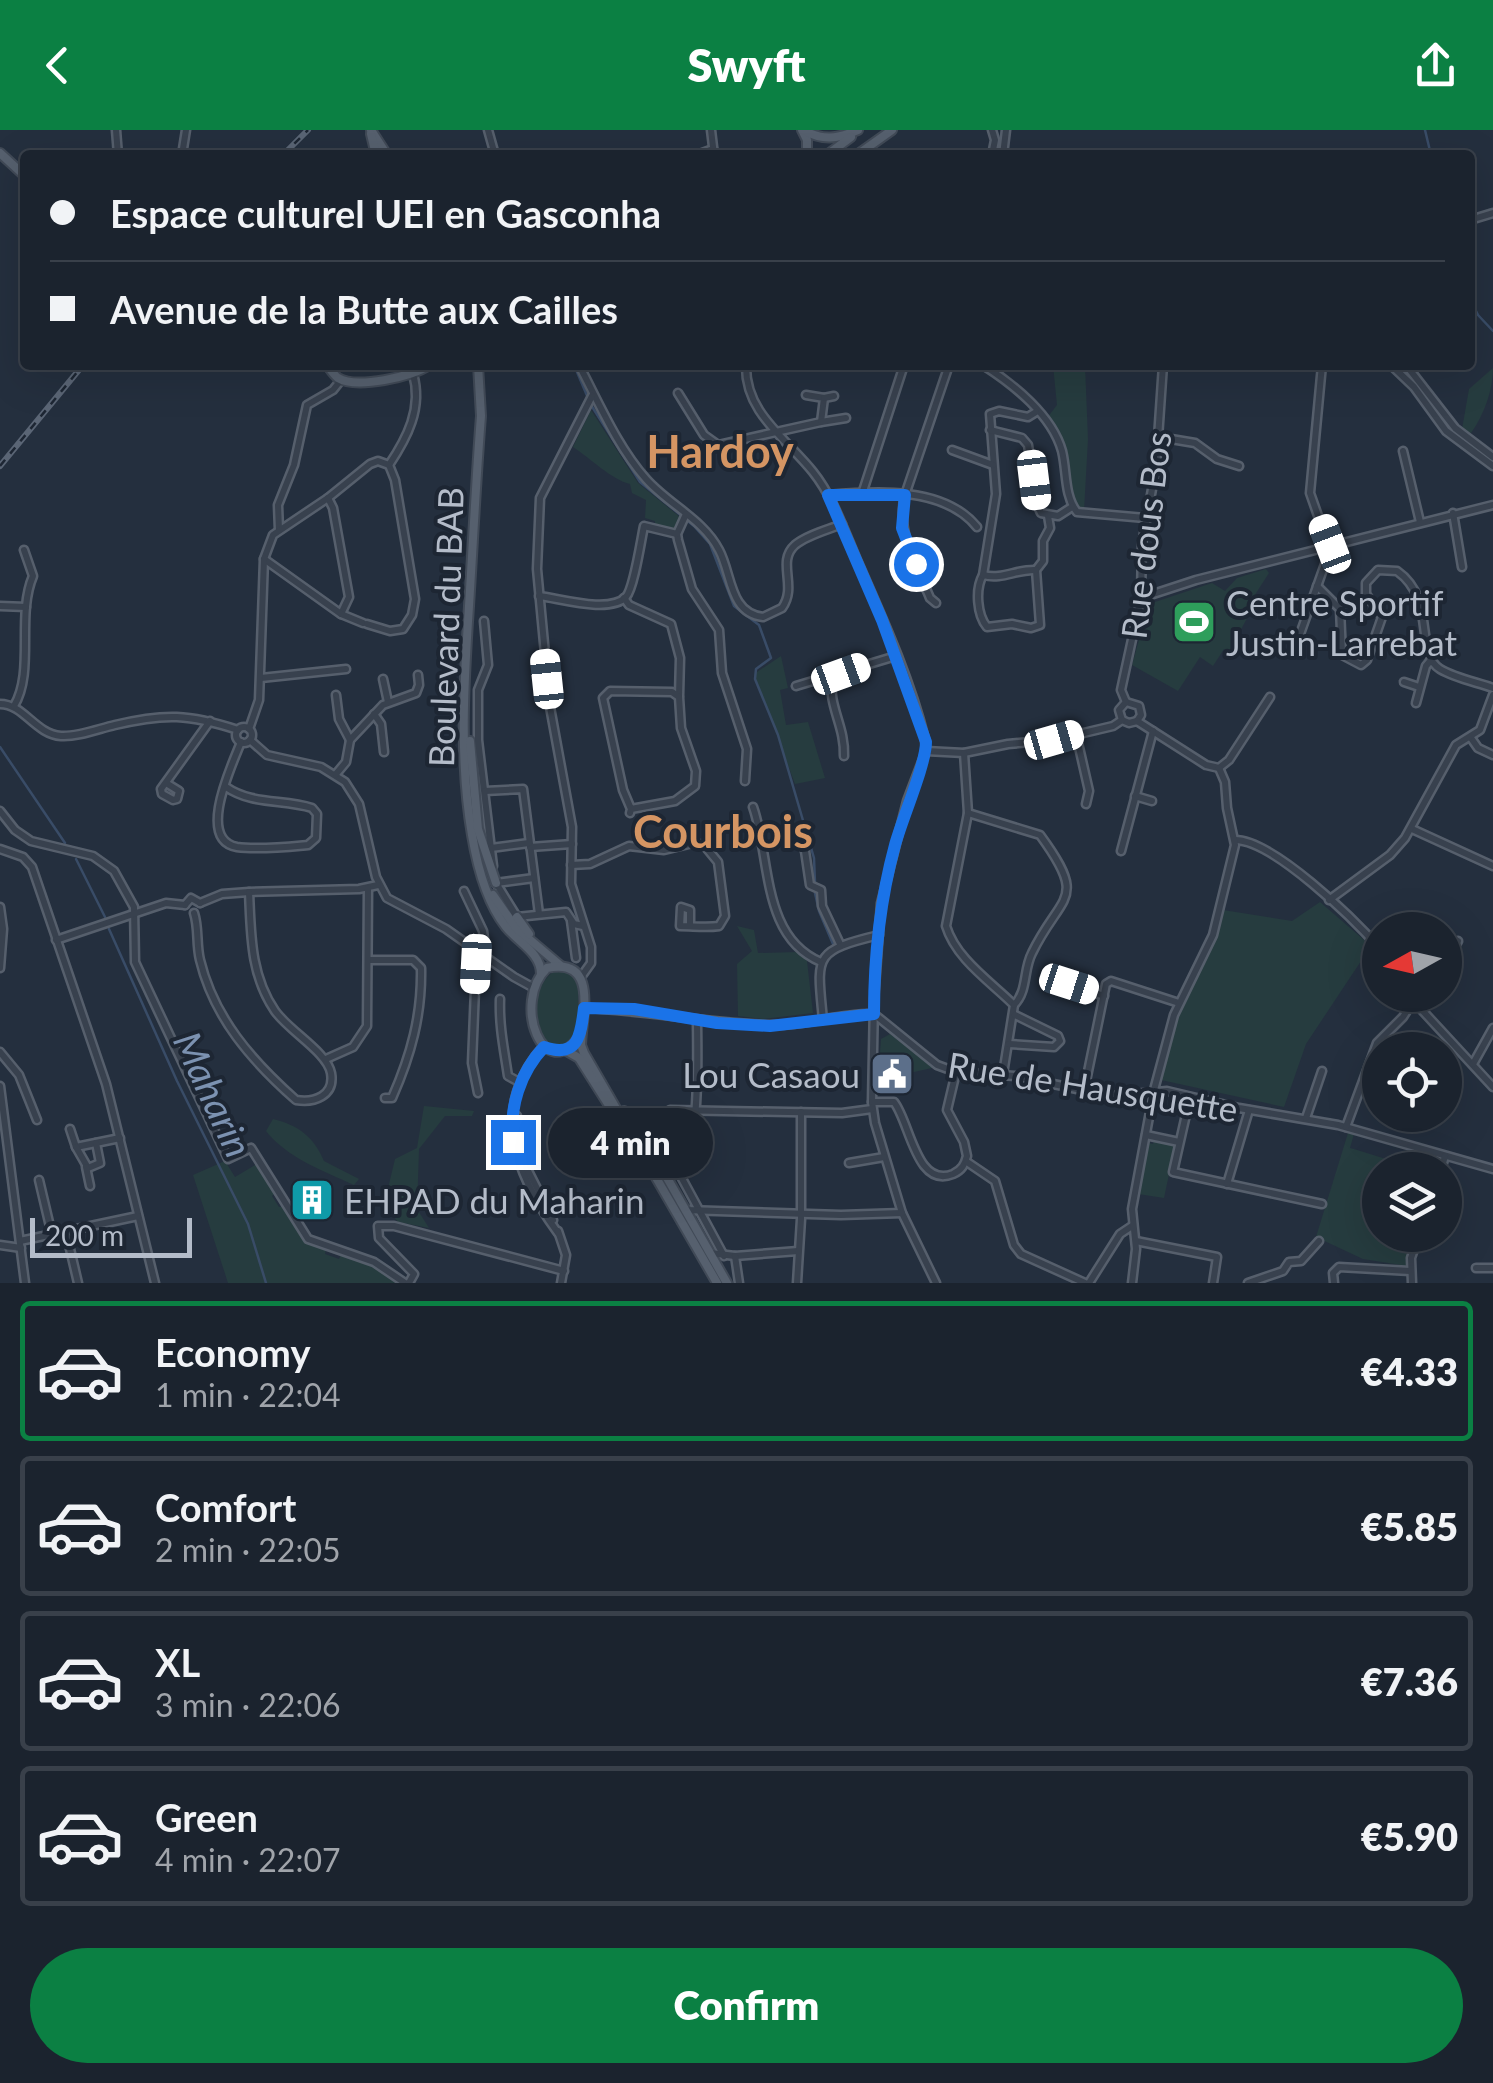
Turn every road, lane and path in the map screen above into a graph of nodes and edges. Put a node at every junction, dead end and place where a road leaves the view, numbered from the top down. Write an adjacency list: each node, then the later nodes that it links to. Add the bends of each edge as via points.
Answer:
1 (802, 130): 2 (main road, via 833,138)
2 (858, 130): 4 (main road)
3 (892, 130): 5 (main road)
4 (833, 150)
5 (864, 150)
6 (0, 153): 7 (main road)
7 (20, 171)
8 (332, 370): 21 (main road)
9 (420, 370): 20 (main road)
10 (480, 370): 130 (main road, Boulevard du BAB, via 464,722 472,834)
11 (581, 370): 24 (street)
12 (747, 370): 31 (street, via 749,390)
13 (902, 370): 40 (street)
14 (946, 370): 42 (street)
15 (989, 370): 27 (street)
16 (1163, 370): 32 (street, Rue dous Bos)
17 (1322, 370): 55 (street, via 1310,493)
18 (1396, 370): 39 (street, via 1446,431)
19 (1410, 370): 35 (street, via 1455,428)
20 (413, 374): 21 (main road); 36 (street, via 414,415)
21 (341, 380): 53 (street, via 307,405 278,504)
22 (678, 393): 31 (street, via 713,443)
23 (806, 395): 26 (street)
24 (592, 396): 46 (street, via 646,479); 62 (street, via 540,498)
25 (834, 396): 26 (street)
26 (824, 398): 29 (street)
27 (1036, 412): 30 (street, via 992,412); 45 (street, via 1058,442)
28 (846, 418): 29 (street)
29 (821, 422): 31 (street)
30 (990, 430): 37 (street); 48 (street, via 1026,440 1038,509)
31 (774, 432): 41 (street)
32 (1159, 438): 38 (street, via 1195,444); 49 (street, Rue dous Bos)
33 (952, 450): 37 (street)
34 (1403, 451): 50 (street)
35 (1493, 457)
36 (389, 465): 43 (street, via 370,464); 68 (street, via 415,606 396,632)
37 (993, 465): 60 (street, via 996,494)
38 (1239, 466)
39 (1493, 466)
40 (862, 494): 41 (street); 42 (street)
41 (828, 495): 51 (street)
42 (905, 495): 52 (street, via 939,500); 65 (street, via 902,528)
43 (328, 498): 53 (street); 68 (street, via 349,597)
44 (1493, 505): 47 (street)
45 (1072, 507): 48 (street); 49 (street, via 1086,515)
46 (686, 513): 51 (street, via 720,552 738,602 756,616 786,604 793,547); 54 (street)
47 (1453, 513): 50 (street); 58 (street)
48 (1048, 516): 59 (street, via 1043,562)
49 (1144, 518): 64 (street, Rue dous Bos)
50 (1420, 522): 55 (street)
51 (842, 524): 71 (street)
52 (978, 526)
53 (279, 530): 57 (street)
54 (678, 534): 63 (street, via 644,526); 108 (street, via 692,589 719,630 722,673 746,749)
55 (1330, 547): 61 (street); 64 (street)
56 (24, 550): 67 (street, via 33,576)
57 (264, 559): 68 (street); 76 (street)
58 (1462, 567)
59 (1036, 570): 60 (street); 60 (street, via 1040,625 1032,628 984,624 978,588)
60 (983, 576)
61 (1317, 586): 70 (street); 72 (street, via 1340,610 1342,655 1361,665 1382,617 1366,584 1378,570 1396,571 1418,593)
62 (538, 596): 63 (street, via 590,606); 121 (street)
63 (624, 598): 83 (street, via 671,624 680,658)
64 (1141, 598): 86 (street, Rue dous Bos, via 1121,690)
65 (936, 603)
66 (0, 606): 67 (street)
67 (26, 607): 89 (street, via 24,686)
68 (340, 614)
69 (484, 621): 111 (street, via 488,668 477,694)
70 (1300, 634)
71 (896, 656): 75 (street); 101 (street)
72 (1431, 660): 80 (street); 81 (street)
73 (346, 668): 76 (street)
74 (418, 675): 85 (street, via 416,693)
75 (830, 676): 79 (street); 105 (street)
76 (261, 678): 94 (street)
77 (383, 680): 85 (street)
78 (1404, 682): 80 (street)
79 (796, 686)
80 (1419, 687): 87 (street)
81 (1493, 691): 98 (street)
82 (336, 695): 99 (street)
83 (679, 697): 83 (street, via 695,786 675,801 631,811 603,698 610,691)
84 (1270, 698): 106 (street)
85 (388, 702): 90 (street)
86 (1126, 702): 91 (street, via 1119,710); 93 (street, via 1139,706)
87 (1416, 703)
88 (0, 704): 89 (street)
89 (14, 706): 92 (street, via 57,736 167,715)
90 (374, 714): 99 (street); 102 (street)
91 (1122, 720): 93 (street); 97 (street)
92 (210, 721): 95 (street); 109 (street)
93 (1137, 721): 96 (street)
94 (249, 729): 95 (street); 100 (street)
95 (238, 730): 100 (street, via 236,737)
96 (1153, 731): 106 (street); 112 (street)
97 (1076, 734): 103 (street); 114 (street)
98 (1471, 738): 104 (street); 118 (street, via 1456,745)
99 (350, 740): 107 (street)
100 (245, 741): 107 (street, via 268,755); 110 (street)
101 (926, 751): 103 (street); 146 (street, via 888,872)
102 (384, 752)
103 (964, 753): 117 (street)
104 (1493, 755)
105 (844, 756)
106 (1219, 768): 119 (street)
107 (336, 774): 129 (street, via 359,804)
108 (745, 781)
109 (166, 783)
110 (226, 786): 110 (street, via 216,826 230,845 303,846 316,838 312,808 271,803)
111 (485, 791): 122 (street, via 521,787); 123 (street)
112 (1135, 796): 113 (street); 125 (street)
113 (1152, 801)
114 (1086, 804)
115 (753, 807): 153 (street, via 778,917 804,954)
116 (0, 811): 139 (street, via 31,841 93,856 110,867)
117 (968, 812): 163 (street, via 946,926 952,942); 163 (street, via 1040,835 1068,882 1067,896 1030,956)
118 (1412, 829): 127 (street); 134 (street, via 1390,855)
119 (1235, 840): 134 (street, via 1267,849); 162 (street, via 1213,935)
120 (800, 842): 148 (street, via 810,886 820,890)
121 (572, 844): 122 (street); 126 (street)
122 (530, 845): 123 (street); 128 (street)
123 (491, 848): 130 (street)
124 (0, 849): 147 (street, via 28,862)
125 (1121, 851)
126 (571, 865): 143 (street); 144 (street, via 629,846 704,845 718,862 725,916 719,926)
127 (1493, 866)
128 (534, 878): 130 (street); 140 (street)
129 (378, 885): 131 (street); 150 (street, via 396,904)
130 (492, 885): 141 (street); 149 (main road, Boulevard du BAB, via 516,928); 156 (main road, Boulevard du BAB, via 505,926 537,956)
131 (368, 888): 132 (street); 152 (street)
132 (249, 892): 135 (street); 179 (street, via 261,984 288,1027)
133 (464, 892): 150 (street, via 483,931)
134 (1329, 900): 145 (street)
135 (200, 902): 136 (street, via 192,898); 138 (street)
136 (185, 905): 138 (street); 139 (street, via 166,903)
137 (0, 907): 155 (street)
138 (194, 913): 179 (street, via 208,987 247,1051 296,1100 308,1102 326,1094 332,1080)
139 (134, 914): 147 (street); 247 (street, via 135,962 228,1160 251,1148 308,1238 374,1262)
140 (539, 914): 141 (street); 142 (street, via 566,912)
141 (517, 916): 149 (main road)
142 (571, 920): 143 (street); 151 (street)
143 (583, 926): 157 (street, via 592,956)
144 (690, 926)
145 (1362, 931)
146 (879, 935): 148 (street); 167 (street)
147 (56, 940): 203 (street)
148 (840, 944): 153 (street)
149 (540, 950): 154 (main road, Boulevard du BAB)
150 (481, 954): 159 (street); 189 (street, via 472,1063)
151 (576, 958)
152 (368, 960): 179 (street, via 366,1031); 192 (street, via 412,960 422,968 418,1028 392,1098)
153 (821, 962): 170 (street)
154 (561, 966): 156 (main road); 157 (main road)
155 (0, 968)
156 (541, 974): 159 (main road)
157 (581, 977): 164 (main road)
158 (1069, 984): 160 (street)
159 (534, 988): 176 (main road, via 531,1024)
160 (1104, 996): 162 (street, via 1112,981); 188 (street)
161 (500, 999): 184 (street, via 508,1076)
162 (1180, 1003): 187 (street)
163 (1014, 1005): 168 (street)
164 (584, 1008): 169 (street); 173 (main road)
165 (1401, 1012): 200 (street, via 1377,1043)
166 (1426, 1012): 180 (street)
167 (874, 1014): 170 (street); 172 (street, Rue de Hausquette); 174 (street)
168 (1015, 1015): 175 (street); 175 (street, via 1058,1036 1059,1044)
169 (698, 1020): 170 (street, via 770,1026); 195 (street)
170 (823, 1020)
171 (1493, 1028): 180 (street)
172 (892, 1030): 174 (street); 182 (street, Rue de Hausquette)
173 (582, 1034): 177 (main road); 190 (main road, via 584,1052)
174 (873, 1035): 193 (street)
175 (1009, 1044): 183 (street)
176 (544, 1047): 177 (main road); 184 (street)
177 (565, 1050): 204 (main road, via 580,1058)
178 (0, 1052): 199 (street, via 19,1076)
179 (326, 1060)
180 (1472, 1064): 186 (street)
181 (1322, 1071): 198 (street)
182 (956, 1072): 183 (street, Rue de Hausquette); 213 (street, via 947,1110)
183 (1003, 1074): 188 (street, Rue de Hausquette)
184 (520, 1083): 242 (street, via 520,1155 565,1248)
185 (0, 1086): 232 (street)
186 (1493, 1087)
187 (1154, 1090): 188 (street, Rue de Hausquette, via 1110,1096); 191 (street, Rue de Hausquette); 202 (street)
188 (1084, 1091)
189 (478, 1093)
190 (610, 1094): 204 (main road); 212 (main road)
191 (1190, 1096): 196 (street, Rue de Hausquette); 205 (street)
192 (385, 1098)
193 (872, 1106): 197 (street); 209 (street); 213 (street, via 894,1102 932,1174 952,1174)
194 (670, 1110): 195 (street)
195 (697, 1110): 197 (street); 210 (street, via 686,1154)
196 (1249, 1110): 198 (street, Rue de Hausquette); 218 (street)
197 (801, 1112): 224 (street)
198 (1306, 1118): 200 (street, Rue de Hausquette)
199 (37, 1120)
200 (1346, 1126): 208 (street, Rue de Hausquette)
201 (70, 1129): 207 (street)
202 (1145, 1135): 205 (street); 227 (street)
203 (120, 1138): 206 (street); 225 (street)
204 (635, 1141): 249 (main road)
205 (1178, 1142): 218 (street, via 1172,1170)
206 (96, 1143): 207 (street); 215 (street, via 100,1163)
207 (76, 1147): 215 (street)
208 (1432, 1152)
209 (884, 1157): 214 (street); 223 (street)
210 (672, 1160): 212 (street); 222 (street)
211 (1462, 1161): 216 (street, Rue de Hausquette)
212 (658, 1162): 221 (main road)
213 (966, 1162): 254 (street, via 995,1181 1021,1254)
214 (849, 1163)
215 (86, 1167): 219 (street)
216 (1493, 1169)
217 (39, 1180): 229 (street)
218 (1227, 1184): 220 (street)
219 (90, 1186)
220 (1322, 1204)
221 (686, 1210): 222 (street); 226 (main road)
222 (700, 1212): 224 (street); 226 (street); 237 (street)
223 (902, 1212): 224 (street); 253 (street)
224 (801, 1213): 234 (street)
225 (138, 1216): 228 (street); 246 (street)
226 (693, 1222): 236 (main road)
227 (1132, 1226): 230 (street); 254 (street)
228 (66, 1232): 229 (street); 245 (street)
229 (52, 1235): 232 (street)
230 (1136, 1241): 255 (street); 256 (street, via 1217,1257)
231 (1319, 1241): 257 (street, via 1301,1261)
232 (21, 1244): 233 (street); 244 (street)
233 (0, 1245)
234 (798, 1252): 238 (street); 252 (street)
235 (1414, 1252): 243 (street)
236 (710, 1253): 237 (street); 239 (main road)
237 (724, 1256): 238 (street)
238 (735, 1256): 239 (street); 251 (street)
239 (718, 1266): 250 (main road)
240 (1476, 1268): 241 (street)
241 (1493, 1268)
242 (564, 1271): 247 (street, via 382,1224 376,1232 414,1274); 248 (street)
243 (1410, 1271): 258 (street, via 1338,1267); 259 (street)
244 (25, 1283)
245 (78, 1283)
246 (155, 1283)
247 (407, 1283)
248 (561, 1283)
249 (718, 1283)
250 (727, 1283)
251 (738, 1283)
252 (797, 1283)
253 (936, 1283)
254 (1087, 1283)
255 (1132, 1283)
256 (1213, 1283)
257 (1248, 1283)
258 (1334, 1283)
259 (1412, 1283)

